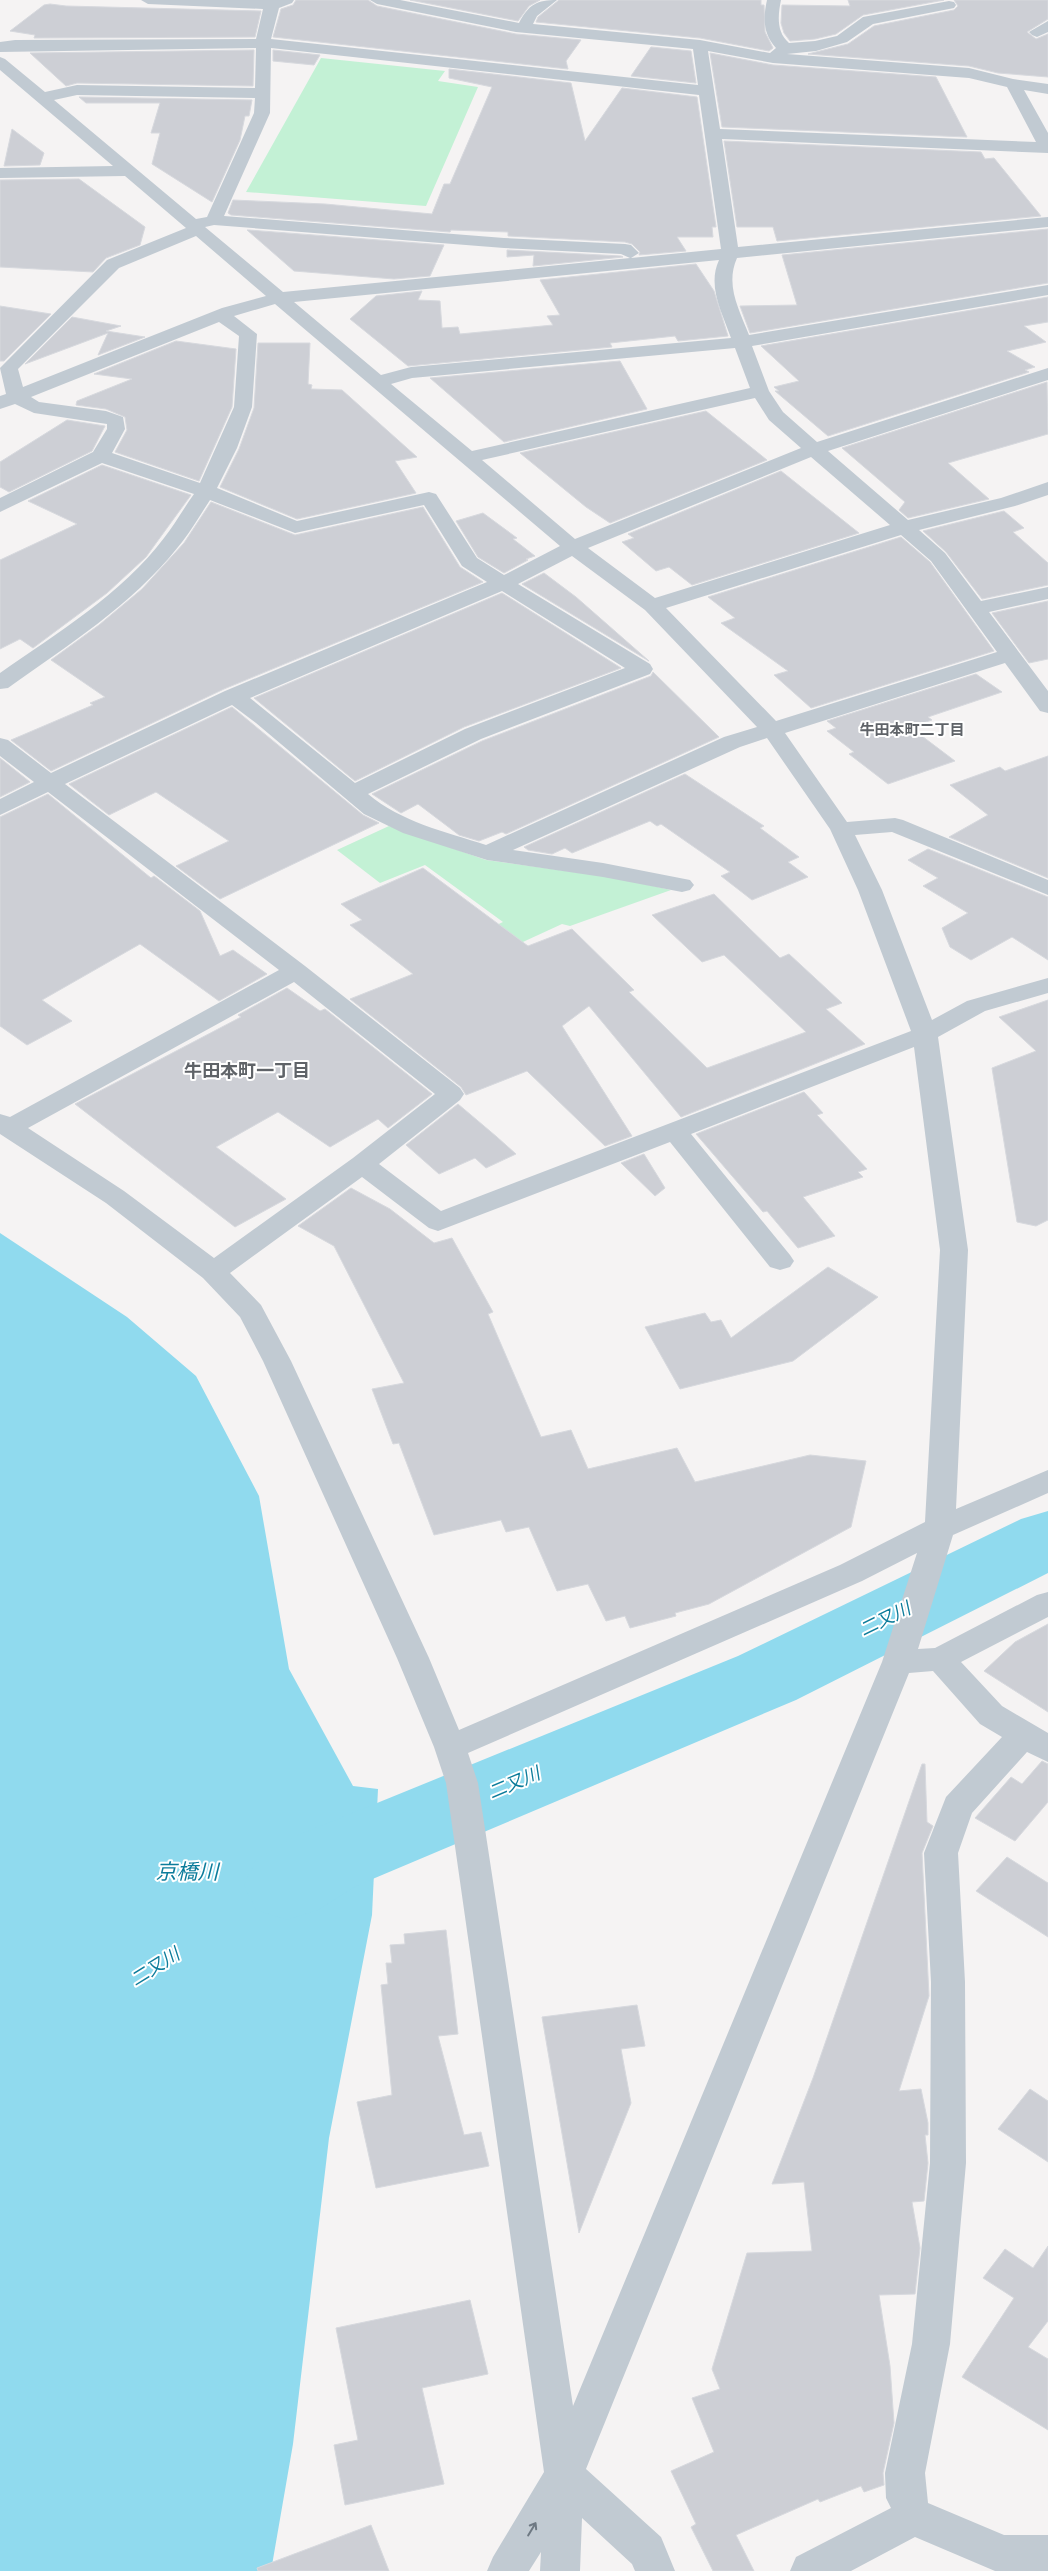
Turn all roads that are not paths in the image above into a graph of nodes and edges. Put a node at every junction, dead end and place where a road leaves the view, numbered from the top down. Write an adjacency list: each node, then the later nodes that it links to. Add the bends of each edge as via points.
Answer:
1 (148, 0): 5 (street)
2 (377, 0): 7 (street)
3 (550, 0): 7 (street, via 531,14)
4 (774, 0): 11 (street, via 770,19 779,44)
5 (279, 2): 8 (street, via 264,34)
6 (949, 5): 11 (street, via 868,20 842,39 816,46)
7 (524, 28): 9 (street)
8 (264, 43): 10 (street); 18 (street); 19 (street)
9 (700, 45): 12 (street); 18 (street)
10 (0, 47)
11 (785, 48): 12 (street)
12 (773, 58): 16 (street, via 969,73)
13 (0, 62): 14 (street)
14 (18, 78): 15 (street); 20 (street)
15 (0, 82)
16 (1013, 84): 17 (street); 22 (street)
17 (1048, 88)
18 (707, 91): 21 (street)
19 (263, 92): 20 (street, via 77,90); 25 (street, via 262,113)
20 (41, 98): 23 (street)
21 (714, 134): 22 (street); 28 (street)
22 (1048, 147)
23 (126, 171): 24 (street); 27 (street)
24 (0, 172)
25 (214, 220): 27 (street); 29 (street, via 496,243 625,249)
26 (1048, 222): 28 (street)
27 (193, 228): 31 (street); 37 (street, via 113,264 9,368)
28 (730, 254): 29 (street); 33 (street, via 724,268 723,290)
29 (635, 263): 31 (street)
30 (1048, 290): 33 (street)
31 (278, 298): 32 (street); 35 (street)
32 (221, 315): 37 (street); 42 (street, via 248,334 243,406)
33 (742, 342): 35 (street, via 411,373); 36 (street)
34 (1048, 374): 38 (street)
35 (377, 382): 40 (street)
36 (760, 391): 38 (street, via 776,416); 40 (street)
37 (5, 399): 39 (street, via 116,421 116,429)
38 (814, 448): 44 (street); 45 (street)
39 (101, 456): 42 (street); 43 (street)
40 (468, 458): 45 (street)
41 (1048, 488): 44 (street, via 1008,502)
42 (206, 491): 46 (street, via 295,527 429,498 469,562); 51 (street, via 170,543 138,579 98,614)
43 (0, 506)
44 (905, 527): 48 (street); 49 (street, via 938,557)
45 (573, 547): 46 (street); 48 (street)
46 (502, 582): 53 (street); 58 (street, via 642,669 473,734)
47 (1048, 593): 49 (street)
48 (652, 606): 55 (street)
49 (976, 608): 50 (street)
50 (1009, 655): 52 (street); 55 (street)
51 (0, 683)
52 (1041, 685): 54 (street)
53 (233, 696): 57 (street); 58 (street, via 264,718)
54 (1048, 706)
55 (772, 730): 60 (street); 61 (street, via 732,742)
56 (0, 745): 57 (street)
57 (47, 783): 59 (street); 64 (street)
58 (352, 793): 61 (street, via 372,809 411,828)
59 (0, 808)
60 (840, 830): 63 (street, via 896,825); 66 (street, via 870,890)
61 (487, 853): 62 (street)
62 (682, 885)
63 (1048, 888)
64 (296, 972): 67 (street); 69 (street, via 451,1094)
65 (1048, 985): 66 (street, via 976,1006)
66 (925, 1034): 68 (street); 73 (street, via 954,1250)
67 (5, 1125): 71 (street, via 115,1197)
68 (675, 1131): 69 (street, via 438,1222); 70 (street)
69 (362, 1164): 71 (street)
70 (780, 1261)
71 (213, 1272): 78 (street, via 251,1312 277,1361 413,1658)
72 (1048, 1481): 73 (street)
73 (937, 1536): 75 (street); 78 (street)
74 (1048, 1602): 76 (street)
75 (902, 1651): 76 (street); 79 (street)
76 (940, 1659): 77 (street, via 992,1715)
77 (1036, 1742): 80 (street, via 958,1806 941,1854 948,1982 948,2163 931,2344 905,2473 906,2498)
78 (450, 1748): 79 (street, via 463,1791)
79 (564, 2475): 82 (street, one-way to 79); 83 (street); 84 (street, via 648,2551)
80 (914, 2517): 81 (street, via 1004,2555); 85 (street)
81 (1048, 2555)
82 (507, 2571)
83 (560, 2571)
84 (656, 2571)
85 (810, 2571)

